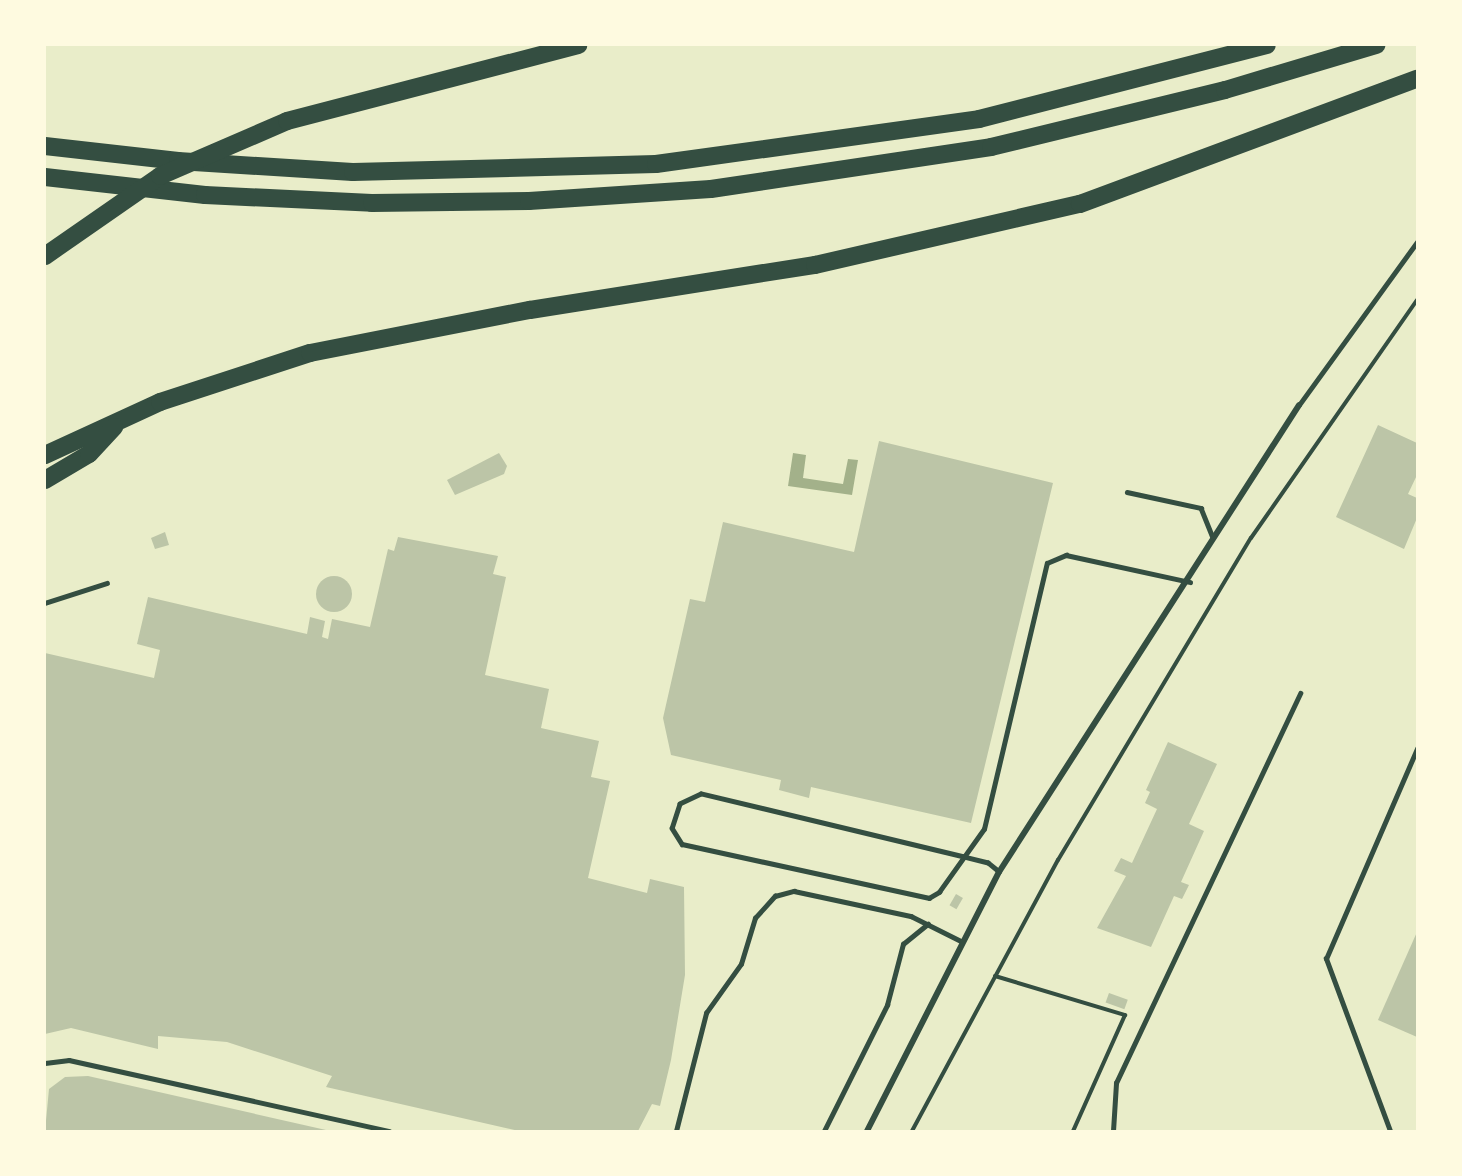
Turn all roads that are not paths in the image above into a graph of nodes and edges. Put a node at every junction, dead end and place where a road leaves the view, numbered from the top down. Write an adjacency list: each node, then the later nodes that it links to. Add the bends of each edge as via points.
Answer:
1 (578, 45): 8 (highway, via 287,121 160,176)
2 (1267, 45): 5 (highway, via 1071,98 857,140 656,164 439,173 267,168)
3 (1376, 45): 6 (highway, via 1089,125 896,165 664,193 436,203 263,199)
4 (1417, 79): 10 (highway, via 1080,204 815,265 530,310 310,353 220,380)
5 (45, 146)
6 (45, 177)
7 (1417, 242): 9 (lane)
8 (45, 256)
9 (1299, 405): 14 (street)
10 (120, 421): 11 (highway); 12 (highway, via 89,454)
11 (45, 455)
12 (45, 480)
13 (1127, 492): 14 (lane, via 1201,508 1212,525)
14 (1213, 544): 15 (street)
15 (1190, 582): 20 (lane, via 1054,557 1043,576 984,829); 21 (street)
16 (106, 583): 17 (lane)
17 (45, 603)
18 (1300, 693): 29 (lane, via 1116,1083)
19 (1417, 749): 30 (lane, via 1326,959)
20 (964, 857): 20 (lane, via 701,794 680,804 672,828 682,844 917,899 939,892); 21 (lane)
21 (999, 872): 23 (street)
22 (928, 924): 23 (lane); 26 (lane, via 794,891 763,905 741,964 706,1013); 27 (lane, via 903,944 887,1005)
23 (961, 941): 28 (street)
24 (45, 1063): 25 (lane, via 69,1060)
25 (389, 1131)
26 (676, 1131)
27 (824, 1131)
28 (867, 1131)
29 (1113, 1131)
30 (1390, 1131)

